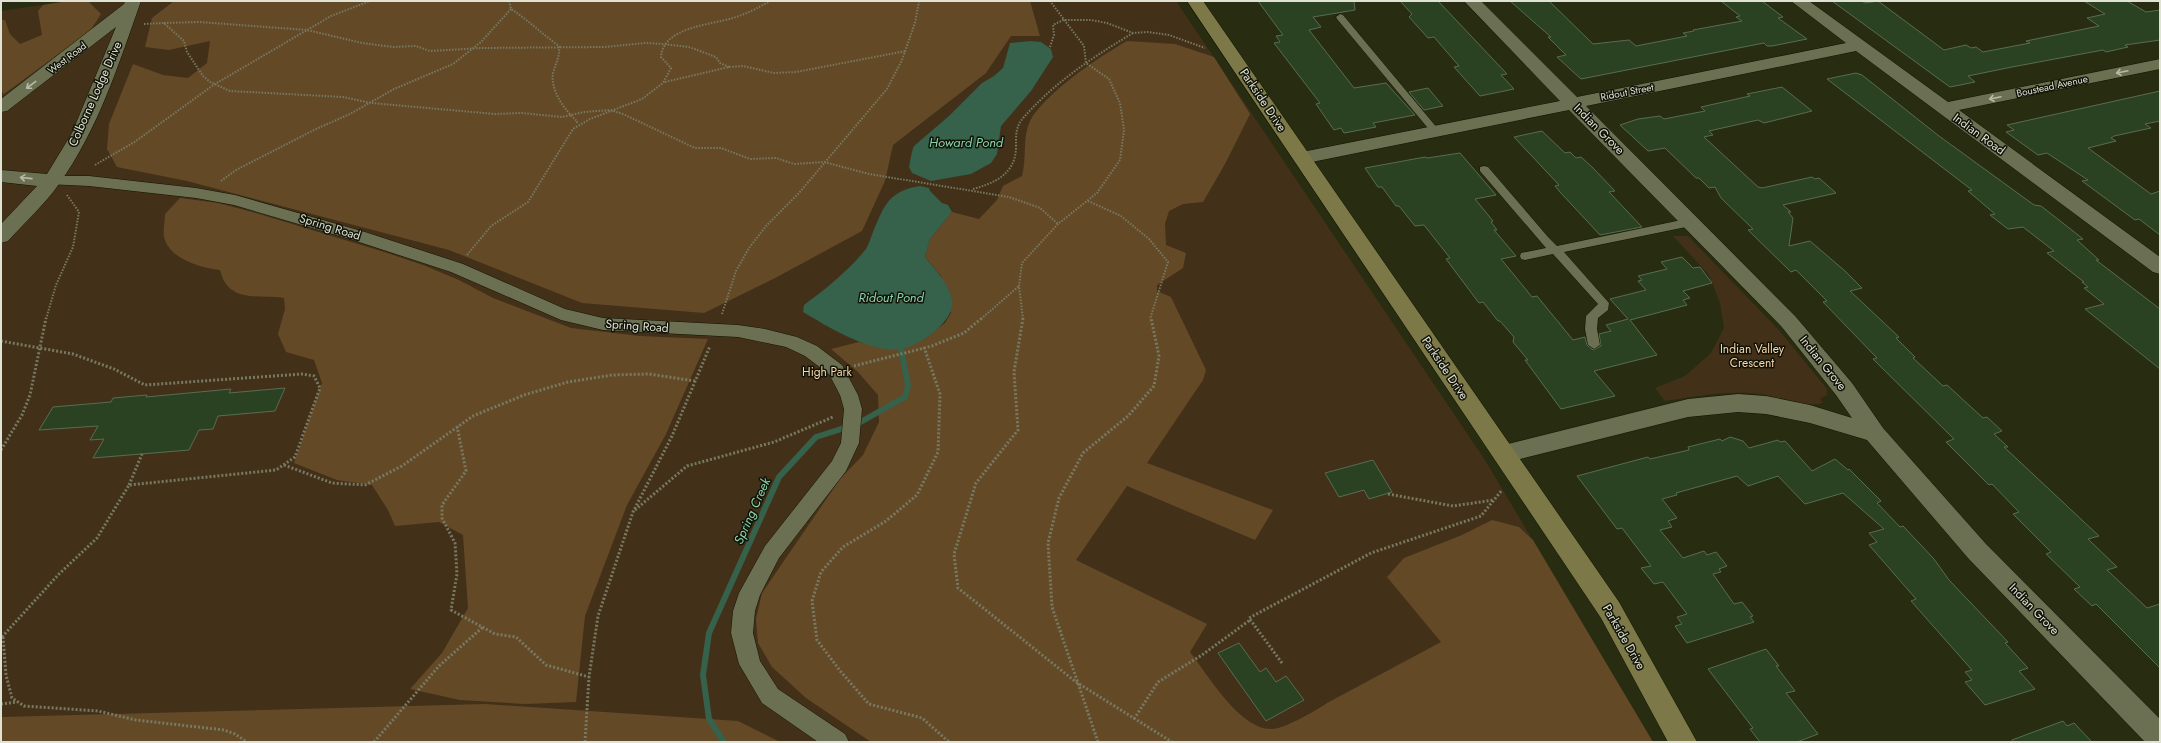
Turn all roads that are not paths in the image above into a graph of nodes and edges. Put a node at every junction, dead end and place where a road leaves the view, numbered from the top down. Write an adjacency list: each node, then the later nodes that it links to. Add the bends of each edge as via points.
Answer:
1 (1195, 1): 12 (main road, Parkside Drive)
2 (1472, 1): 8 (street, Indian Grove)
3 (1799, 1): 6 (street, Indian Road)
4 (132, 4): 9 (street, West Road, one-way to 9, via 73,53); 15 (street, Colborne Lodge Drive, via 113,57)
5 (1340, 17): 11 (lane)
6 (1858, 46): 8 (street, Ridout Street); 10 (street, Indian Road)
7 (2160, 64): 10 (street, Boustead Avenue, one-way to 10)
8 (1573, 103): 11 (street, Ridout Street); 16 (street, Indian Grove)
9 (1, 107)
10 (1944, 108): 20 (street, Indian Road)
11 (1435, 131): 12 (street, Ridout Street)
12 (1302, 158): 23 (main road, Parkside Drive)
13 (1484, 169): 18 (lane)
14 (1, 176): 15 (street, Spring Road, one-way to 14)
15 (58, 186): 17 (street, Colborne Lodge Drive); 25 (street, Spring Road, via 89,181 205,194 285,214 457,268 579,320 603,324 765,335 811,351 836,370 849,395 853,409 850,443 839,466 772,552 750,593 744,611 742,633 750,664 770,696)
16 (1691, 222): 18 (lane); 22 (street, Indian Grove, via 1792,326 1844,389)
17 (1, 236)
18 (1554, 249): 19 (lane); 21 (lane, via 1603,303 1604,307 1600,312 1592,316)
19 (1525, 256)
20 (2160, 267)
21 (1594, 345)
22 (1875, 434): 23 (street, via 1810,414 1766,405 1738,403 1688,408); 24 (street, Indian Grove, via 1977,551)
23 (1504, 454): 26 (main road, Parkside Drive, via 1610,610)
24 (2160, 738)
25 (837, 742)
26 (1683, 742)

